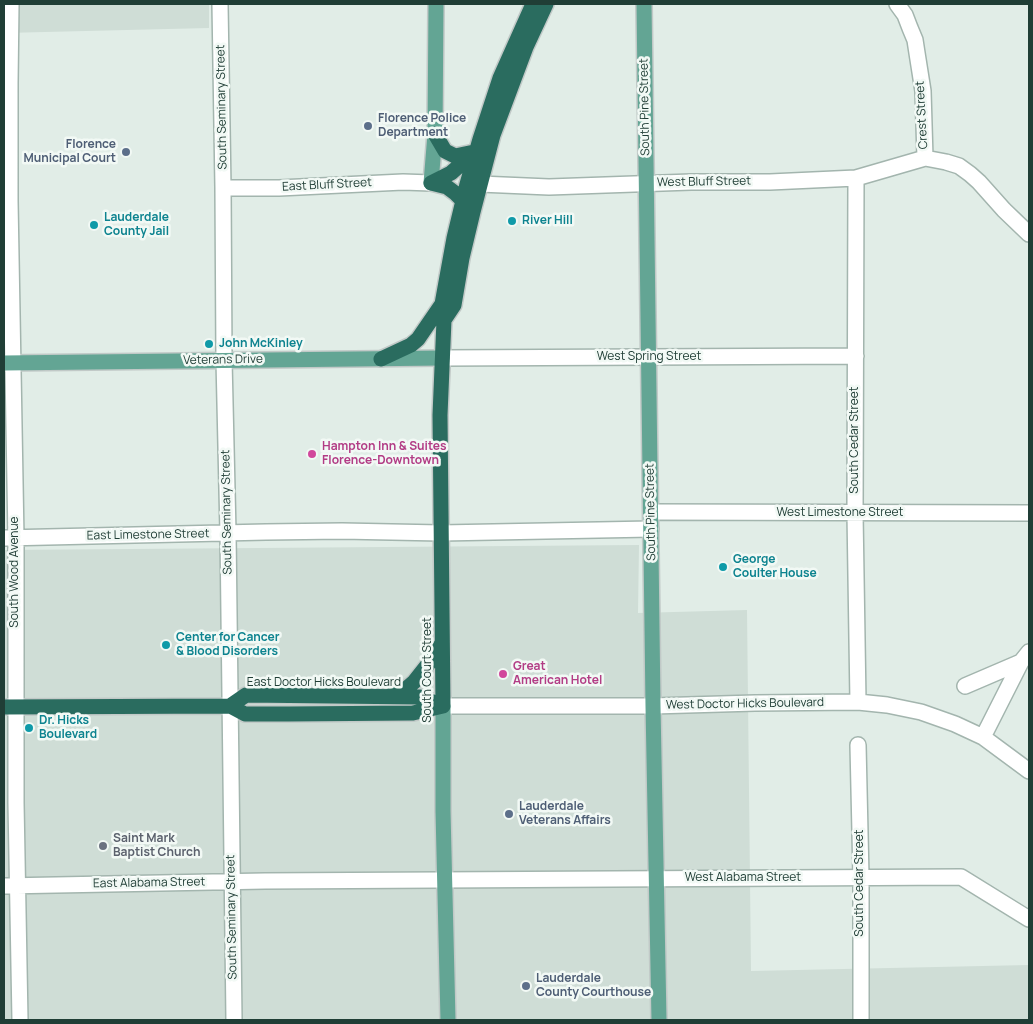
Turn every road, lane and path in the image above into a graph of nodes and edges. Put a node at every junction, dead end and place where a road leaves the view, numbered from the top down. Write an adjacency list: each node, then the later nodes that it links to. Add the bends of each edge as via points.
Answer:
1 (11, 4): 25 (street, South Wood Avenue)
2 (220, 4): 15 (street, South Seminary Street)
3 (436, 4): 8 (main road)
4 (532, 4): 9 (highway, via 500,78)
5 (546, 4): 13 (highway, via 493,135)
6 (644, 4): 14 (main road, South Pine Street)
7 (897, 4): 10 (street, Crest Street, via 915,40 922,91)
8 (435, 134): 9 (highway, via 445,151 455,156); 12 (main road)
9 (476, 151): 12 (highway, via 451,173); 16 (highway)
10 (925, 158): 11 (street, West Bluff Street); 17 (street, Crest Street, via 959,166 970,174)
11 (856, 178): 14 (street, West Bluff Street); 20 (street, South Cedar Street)
12 (431, 183): 15 (street, East Bluff Street); 16 (highway, via 448,187)
13 (480, 184): 14 (street, West Bluff Street, via 550,187); 19 (highway, via 454,305)
14 (646, 184): 21 (main road, South Pine Street)
15 (223, 188): 24 (street, South Seminary Street)
16 (463, 201): 18 (highway)
17 (1029, 234)
18 (442, 304): 19 (highway); 23 (highway, via 418,339)
19 (444, 320): 22 (highway, South Court Street)
20 (856, 356): 21 (street, West Spring Street); 27 (street, South Cedar Street)
21 (649, 357): 22 (street, West Spring Street); 26 (main road, South Pine Street)
22 (442, 358): 23 (main road, Veterans Drive); 31 (highway, South Court Street)
23 (381, 359): 24 (main road, Veterans Drive)
24 (224, 360): 25 (main road, Veterans Drive); 30 (street, South Seminary Street)
25 (8, 363): 32 (street, South Wood Avenue)
26 (651, 512): 27 (street, West Limestone Street); 29 (main road, South Pine Street)
27 (855, 513): 28 (street, West Limestone Street); 37 (street, South Cedar Street)
28 (1029, 513)
29 (651, 529): 31 (street); 40 (main road, South Pine Street)
30 (228, 533): 31 (street, East Limestone Street); 32 (street, East Limestone Street); 38 (street, South Seminary Street)
31 (441, 533): 33 (highway, South Court Street)
32 (10, 538): 41 (street, South Wood Avenue)
33 (442, 642): 36 (highway, via 414,682); 39 (highway, South Court Street)
34 (1025, 657): 35 (street); 42 (street)
35 (965, 686)
36 (385, 697): 38 (highway, East Doctor Hicks Boulevard, via 246,695); 39 (highway, East Doctor Hicks Boulevard, via 420,697)
37 (858, 702): 40 (street, West Doctor Hicks Boulevard); 42 (street, West Doctor Hicks Boulevard, via 921,712)
38 (230, 706): 39 (highway, East Doctor Hicks Boulevard, via 245,714 413,713); 41 (highway, East Doctor Hicks Boulevard); 48 (street, South Seminary Street)
39 (443, 706): 40 (street, West Doctor Hicks Boulevard); 47 (main road, South Court Street)
40 (653, 706): 46 (main road, South Pine Street)
41 (10, 707): 49 (street, South Wood Avenue)
42 (983, 737): 44 (street, West Doctor Hicks Boulevard)
43 (858, 745): 45 (street, South Cedar Street)
44 (1029, 771)
45 (861, 877): 46 (street, West Alabama Street); 50 (street, West Alabama Street, via 961,877); 55 (street, South Cedar Street)
46 (656, 878): 47 (street, West Alabama Street); 54 (main road, South Pine Street)
47 (444, 880): 48 (street, East Alabama Street); 53 (main road, South Court Street)
48 (232, 882): 49 (street, East Alabama Street); 52 (street, South Seminary Street)
49 (11, 886): 51 (street, South Wood Avenue)
50 (1029, 919)
51 (20, 1020)
52 (234, 1020)
53 (448, 1020)
54 (659, 1020)
55 (861, 1020)

